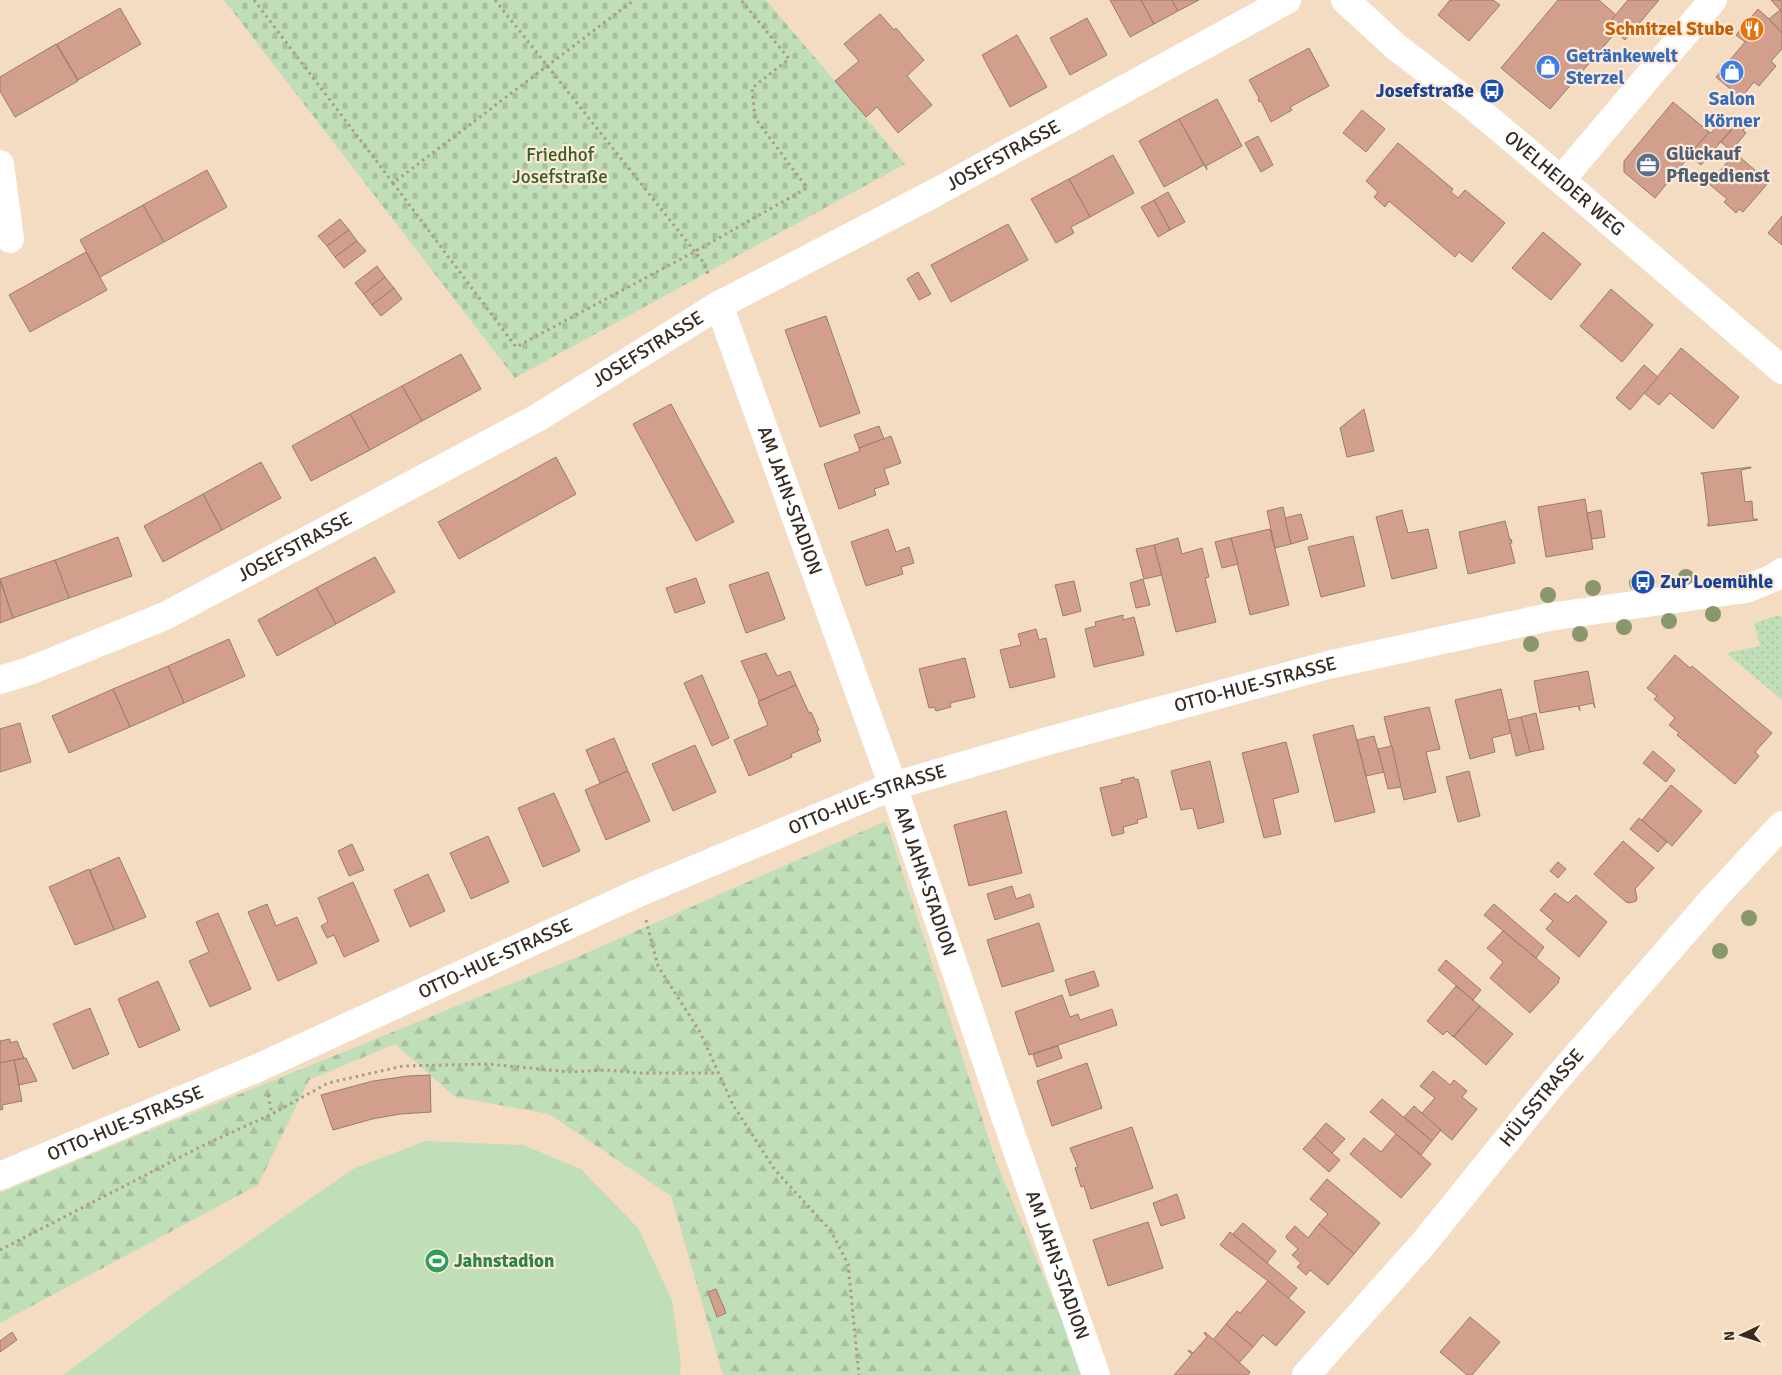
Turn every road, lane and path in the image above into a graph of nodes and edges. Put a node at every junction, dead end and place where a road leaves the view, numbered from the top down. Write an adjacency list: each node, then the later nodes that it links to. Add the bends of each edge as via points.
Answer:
1 (254, 0): 11 (path)
2 (495, 0): 8 (path)
3 (634, 0): 8 (path)
4 (741, 0): 13 (path, via 789,59 752,88 755,118 807,188)
5 (1286, 0): 14 (street, JOSEFSTRASSE, via 929,196)
6 (1345, 0): 10 (street, OVELHEIDER WEG, via 1395,46)
7 (1713, 0): 10 (street)
8 (547, 66): 11 (path); 13 (path)
9 (0, 164): 12 (street)
10 (1562, 180): 15 (street, OVELHEIDER WEG)
11 (393, 183): 13 (path, via 516,347)
12 (10, 239)
13 (694, 252): 14 (path, via 704,263)
14 (719, 305): 17 (street, JOSEFSTRASSE, via 537,418 165,616); 18 (street, AM JAHN-STADION)
15 (1782, 370)
16 (1782, 572): 18 (street, OTTO-HUE-STRASSE, via 1746,588 1550,617 1328,664)
17 (0, 680)
18 (893, 786): 20 (street, OTTO-HUE-STRASSE); 25 (street, AM JAHN-STADION)
19 (1782, 825): 26 (street, HÜLSSTRASSE, via 1714,898 1567,1068 1423,1244)
20 (638, 894): 21 (path, via 658,966 700,1032); 22 (street, OTTO-HUE-STRASSE, via 260,1067)
21 (719, 1073): 23 (path, via 570,1072 488,1064 403,1066 328,1083); 24 (path, via 733,1105 775,1170 831,1231 848,1264)
22 (0, 1176)
23 (0, 1250)
24 (859, 1375)
25 (1096, 1375)
26 (1306, 1375)

